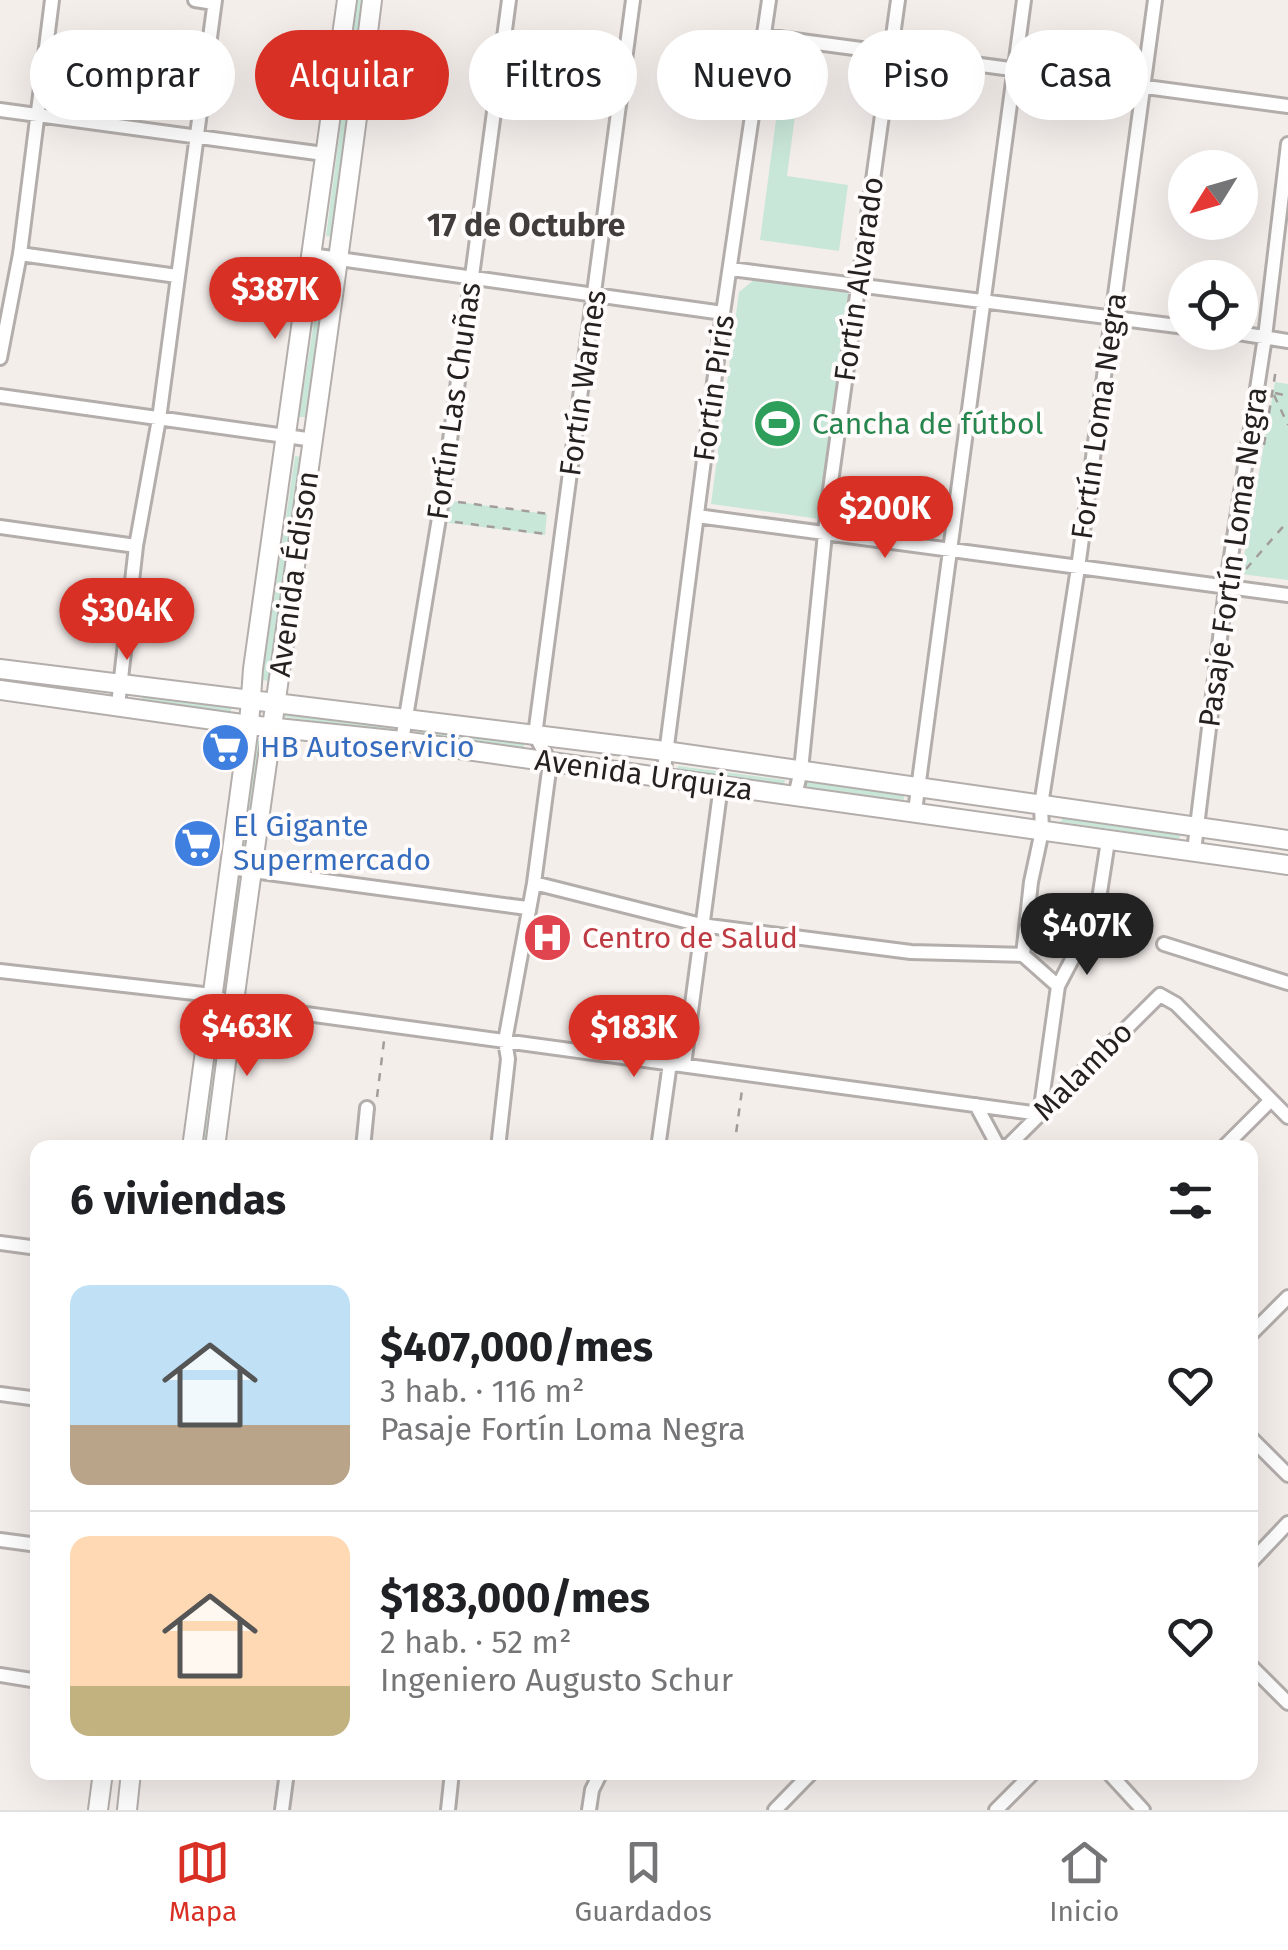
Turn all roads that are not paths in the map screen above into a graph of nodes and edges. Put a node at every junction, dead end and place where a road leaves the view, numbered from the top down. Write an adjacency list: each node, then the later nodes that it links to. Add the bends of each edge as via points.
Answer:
1 (52, 0): 12 (street)
2 (195, 0): 11 (street)
3 (347, 0): 29 (main road, Avenida Édison)
4 (372, 0): 32 (main road, Avenida Édison)
5 (509, 0): 35 (street, Fortín Las Chuñas)
6 (633, 0): 37 (street, Fortín Warnes)
7 (769, 0): 13 (street, Fortín Piris)
8 (898, 0): 14 (street, Fortín Alvarado)
9 (1024, 0): 15 (street)
10 (1155, 0): 16 (street, Fortín Loma Negra)
11 (215, 2): 27 (street)
12 (48, 30)
13 (765, 30)
14 (894, 30)
15 (1020, 30)
16 (1148, 46)
17 (1148, 87): 18 (street)
18 (1288, 106)
19 (0, 110): 20 (street)
20 (30, 114)
21 (36, 120): 30 (street)
22 (73, 120): 27 (street)
23 (752, 120): 33 (street, Fortín Piris)
24 (881, 120): 36 (street, Fortín Alvarado)
25 (1007, 120): 38 (street)
26 (1138, 120): 40 (street, Fortín Loma Negra)
27 (195, 137): 29 (street); 34 (street)
28 (1288, 144): 43 (street, Pasaje Fortín Loma Negra)
29 (324, 154): 31 (main road, Avenida Édison)
30 (20, 254): 34 (street); 45 (street)
31 (311, 255): 32 (street); 48 (main road, Avenida Édison)
32 (340, 259): 35 (street); 49 (main road, Avenida Édison)
33 (731, 268): 36 (street); 39 (street, Fortín Piris)
34 (177, 276): 47 (street)
35 (470, 278): 37 (street); 63 (street, Fortín Las Chuñas, via 439,520)
36 (857, 285): 38 (street); 52 (street, Fortín Alvarado)
37 (595, 295): 39 (street); 66 (street, Fortín Warnes)
38 (982, 301): 40 (street); 54 (street)
39 (724, 313): 50 (street, Fortín Piris)
40 (1112, 318): 41 (street); 55 (street, Fortín Loma Negra)
41 (1168, 325)
42 (1258, 336): 43 (street)
43 (1265, 337): 44 (street); 56 (street, Pasaje Fortín Loma Negra)
44 (1288, 341)
45 (0, 358)
46 (0, 396): 47 (street)
47 (159, 419): 48 (street); 53 (street)
48 (286, 436): 49 (street); 61 (main road, Avenida Édison)
49 (314, 440): 62 (main road, Avenida Édison)
50 (697, 516): 52 (street); 68 (street, Fortín Piris)
51 (0, 528): 53 (street)
52 (825, 532): 54 (street); 70 (street, Fortín Alvarado)
53 (136, 546): 60 (street)
54 (950, 548): 55 (street); 73 (street)
55 (1078, 568): 56 (street); 75 (street, Fortín Loma Negra)
56 (1226, 589): 57 (street); 77 (street, Pasaje Fortín Loma Negra)
57 (1288, 596)
58 (0, 669): 60 (main road, Avenida Urquiza)
59 (0, 690): 60 (main road, Avenida Urquiza)
60 (118, 695): 61 (main road, Avenida Urquiza); 64 (main road, Avenida Urquiza)
61 (249, 699): 62 (main road, Avenida Urquiza); 64 (main road, Avenida Édison)
62 (276, 702): 63 (main road, Avenida Urquiza); 65 (main road, Avenida Édison)
63 (404, 717): 66 (main road, Avenida Urquiza); 67 (street, Fortín Las Chuñas)
64 (249, 725): 65 (main road, Avenida Urquiza); 83 (main road, Avenida Édison)
65 (271, 726): 67 (main road, Avenida Urquiza); 84 (main road, Avenida Édison)
66 (536, 736): 68 (main road, Avenida Urquiza); 69 (street)
67 (402, 741): 69 (main road, Avenida Urquiza)
68 (665, 751): 70 (main road, Avenida Urquiza); 71 (street, Fortín Piris)
69 (550, 763): 71 (main road, Avenida Urquiza); 85 (street)
70 (800, 770): 73 (main road, Avenida Urquiza); 74 (street, Fortín Alvarado)
71 (663, 776): 72 (main road, Avenida Urquiza)
72 (721, 785): 74 (main road, Avenida Urquiza); 87 (street)
73 (919, 787): 75 (main road, Avenida Urquiza); 76 (street)
74 (795, 796): 76 (main road, Avenida Urquiza)
75 (1041, 805): 77 (main road, Avenida Urquiza); 78 (street, Fortín Loma Negra)
76 (915, 812): 78 (main road, Avenida Urquiza)
77 (1196, 827): 79 (main road, Avenida Urquiza); 81 (street, Pasaje Fortín Loma Negra)
78 (1042, 832): 80 (main road, Avenida Urquiza); 89 (street, Fortín Loma Negra)
79 (1288, 840)
80 (1108, 842): 81 (main road, Avenida Urquiza); 92 (street, via 1097,912)
81 (1194, 850): 82 (main road, Avenida Urquiza)
82 (1288, 864)
83 (230, 868): 84 (street); 93 (main road, Avenida Édison)
84 (252, 869): 86 (street); 94 (main road, Avenida Édison)
85 (534, 883): 86 (street); 87 (street)
86 (527, 908): 95 (street)
87 (701, 925): 89 (street, via 912,952); 96 (street)
88 (1164, 944): 91 (street)
89 (1023, 955): 92 (street)
90 (0, 971): 93 (street)
91 (1288, 983)
92 (1058, 986): 100 (street)
93 (212, 995): 94 (street); 102 (main road, Avenida Édison)
94 (233, 1004): 95 (street); 103 (main road, Avenida Édison)
95 (505, 1041): 96 (street); 105 (street)
96 (677, 1064): 98 (street); 106 (street)
97 (1271, 1100): 100 (street, Malambo, via 1160,995); 101 (street); 109 (street)
98 (976, 1105): 100 (street); 107 (street)
99 (367, 1108): 104 (street)
100 (1040, 1114): 108 (street, Malambo)
101 (1288, 1116)
102 (193, 1140)
103 (216, 1140)
104 (364, 1140)
105 (499, 1140)
106 (660, 1140)
107 (997, 1140)
108 (1011, 1140)
109 (1231, 1140)
110 (0, 1244): 111 (street)
111 (30, 1247)
112 (1288, 1297): 113 (street)
113 (1258, 1327)
114 (0, 1394): 115 (street)
115 (30, 1399)
116 (1258, 1445): 117 (street)
117 (1288, 1476)
118 (1288, 1523): 121 (street)
119 (0, 1540): 120 (street)
120 (30, 1544)
121 (1258, 1554)
122 (1258, 1673): 125 (street)
123 (0, 1674): 124 (street)
124 (30, 1679)
125 (1288, 1703)
126 (103, 1780): 134 (main road)
127 (130, 1780): 135 (main road)
128 (286, 1780): 136 (street)
129 (451, 1780): 137 (street)
130 (598, 1780): 138 (street)
131 (804, 1780): 139 (street)
132 (1026, 1780): 140 (street)
133 (1115, 1780): 141 (street)
134 (98, 1810)
135 (127, 1810)
136 (282, 1810)
137 (448, 1810)
138 (589, 1810)
139 (775, 1810)
140 (996, 1810)
141 (1143, 1810)

